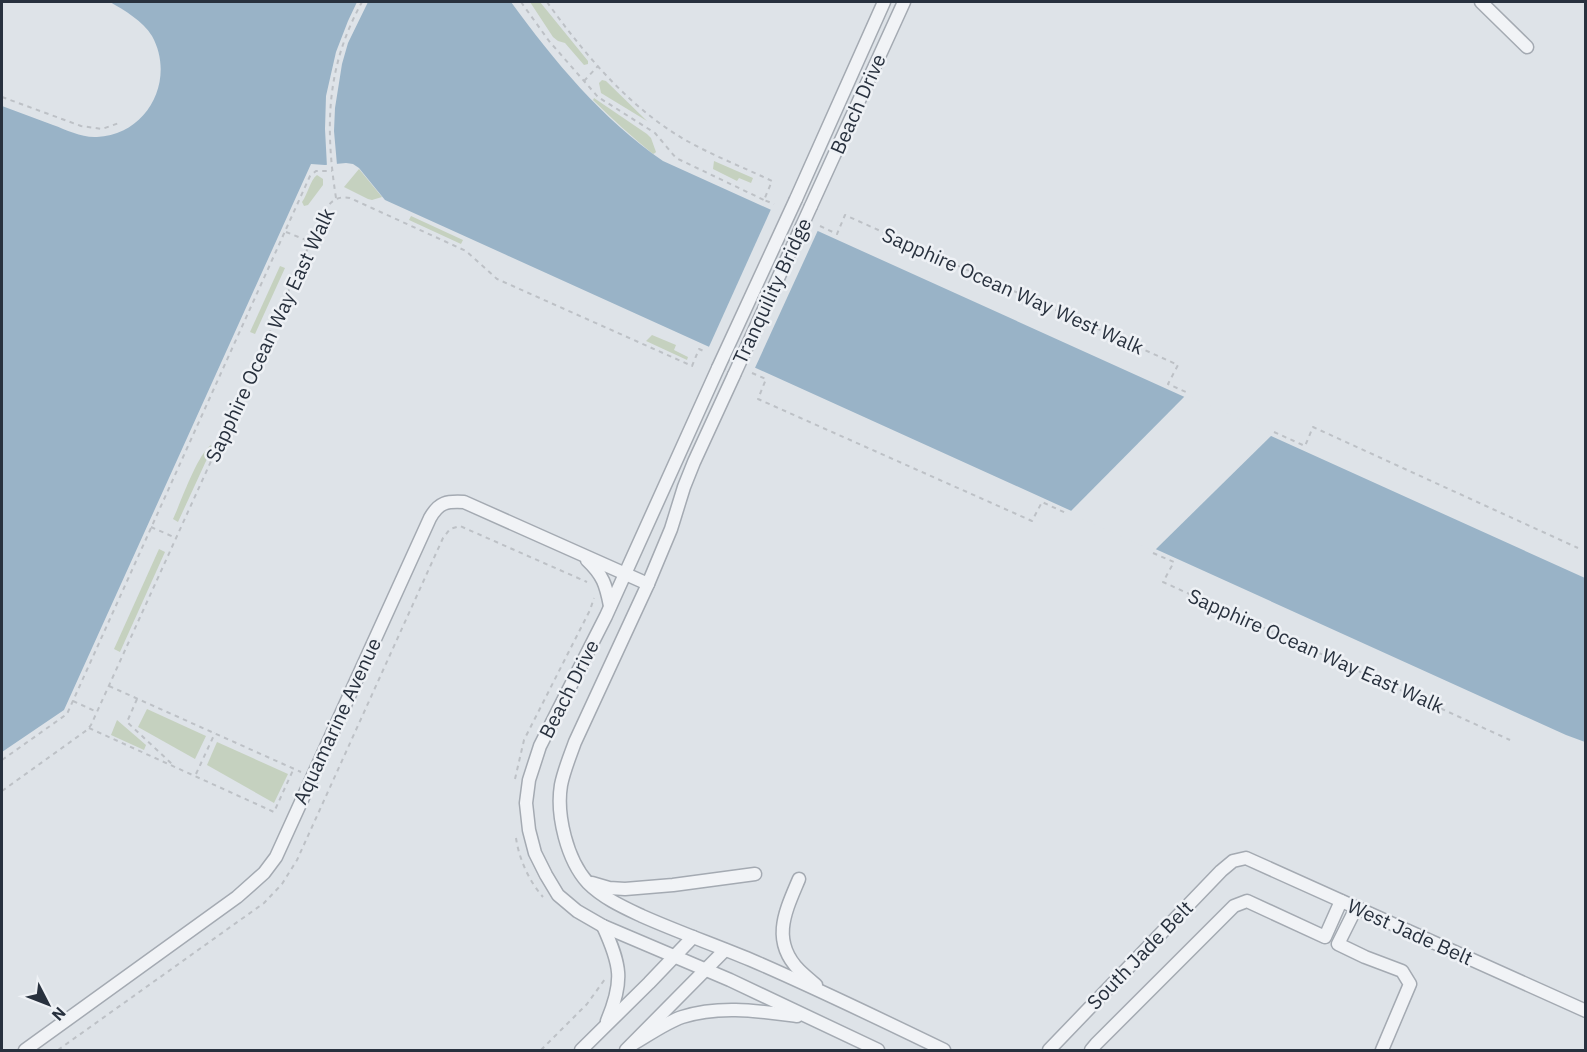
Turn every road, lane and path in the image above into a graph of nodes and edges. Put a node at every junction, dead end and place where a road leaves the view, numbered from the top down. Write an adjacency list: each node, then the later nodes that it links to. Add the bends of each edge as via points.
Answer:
1 (362, 2): 12 (path, via 346,35 333,84)
2 (521, 2): 9 (path)
3 (547, 2): 8 (path)
4 (884, 2): 14 (street, Beach Drive)
5 (904, 2): 17 (street, Beach Drive)
6 (1481, 2): 7 (street)
7 (1527, 47)
8 (598, 66): 9 (path); 15 (path, via 662,125 690,143 772,181)
9 (584, 81): 15 (path, via 598,97 655,133 676,158)
10 (2, 97): 11 (path, via 81,126 102,129)
11 (119, 123)
12 (332, 171): 13 (path); 19 (path, Sapphire Ocean Way East Walk, via 315,171 310,176)
13 (336, 198): 20 (path, Sapphire Ocean Way East Walk, via 326,208); 21 (path, Sapphire Ocean Way East Walk, via 350,198 466,251 497,279 692,366 699,349)
14 (795, 199): 22 (street, Tranquility Bridge, bridge)
15 (764, 200): 16 (path)
16 (774, 204)
17 (811, 206): 24 (street, Tranquility Bridge, bridge)
18 (820, 226): 25 (path, Sapphire Ocean Way West Walk, via 837,234 845,215 1178,365 1168,384)
19 (285, 231): 20 (path); 28 (path, Sapphire Ocean Way East Walk)
20 (311, 242): 29 (path, Sapphire Ocean Way East Walk)
21 (706, 352)
22 (718, 368): 33 (street, Beach Drive)
23 (752, 373): 27 (path, via 766,379 758,399 1032,521 1042,502)
24 (734, 375): 35 (street, Beach Drive)
25 (1188, 393)
26 (1274, 432): 30 (path, via 1305,446 1313,427)
27 (1068, 514)
28 (152, 527): 29 (path); 40 (path, Sapphire Ocean Way East Walk)
29 (176, 538): 38 (path, Sapphire Ocean Way East Walk)
30 (1578, 548)
31 (1153, 553): 44 (path, Sapphire Ocean Way East Walk, via 1174,562 1163,582)
32 (580, 554): 33 (street, Aquamarine Avenue); 37 (street, via 602,577); 49 (street, Aquamarine Avenue, via 464,502 439,505)
33 (624, 574): 35 (street, Aquamarine Avenue); 37 (street, Beach Drive)
34 (592, 584): 72 (path, via 460,526 450,529 297,860 282,884 264,903)
35 (648, 584): 56 (street, Beach Drive, via 575,742 561,784 562,829 569,851)
36 (596, 591): 50 (path, via 524,740)
37 (610, 606): 60 (street, Beach Drive, via 540,746 526,803 535,853 558,895)
38 (109, 686): 39 (path); 41 (path, Sapphire Ocean Way East Walk)
39 (137, 699): 43 (path); 46 (path, via 127,722)
40 (73, 701): 41 (path); 45 (path, Sapphire Ocean Way East Walk, via 67,714)
41 (97, 712): 42 (path, Sapphire Ocean Way East Walk)
42 (89, 728): 46 (path); 51 (path, Sapphire Ocean Way East Walk)
43 (215, 733): 47 (path); 48 (path)
44 (1510, 740)
45 (2, 760)
46 (175, 766): 48 (path)
47 (294, 768): 48 (path, via 274,812); 49 (path)
48 (195, 776)
49 (312, 777): 71 (street, Aquamarine Avenue, via 276,857 264,873)
50 (514, 784)
51 (2, 790)
52 (516, 839): 57 (path, via 534,888)
53 (1233, 861): 58 (street, West Jade Belt, via 1246,858); 77 (street, South Jade Belt)
54 (755, 874): 56 (street, via 625,890)
55 (799, 879): 66 (street, via 782,924 783,941 797,968)
56 (587, 882): 61 (street, Beach Drive, via 613,902)
57 (542, 896)
58 (1341, 901): 59 (street, West Jade Belt); 78 (street, via 1325,937 1247,901 1234,906)
59 (1356, 908): 67 (street, West Jade Belt); 79 (street, via 1338,944 1402,970 1410,984)
60 (603, 926): 63 (street, Beach Drive); 69 (street, via 617,962 618,986)
61 (693, 937): 62 (street, Beach Drive); 63 (street)
62 (725, 950): 64 (street); 66 (street, Beach Drive)
63 (674, 957): 64 (street, Beach Drive); 69 (street)
64 (705, 970): 68 (street, Beach Drive); 70 (street)
65 (607, 972): 73 (path, via 587,1004)
66 (825, 993): 76 (street)
67 (1586, 1011)
68 (807, 1017): 70 (street, via 744,1009 716,1010 681,1017); 75 (street, Beach Drive)
69 (604, 1028): 74 (street)
70 (630, 1047)
71 (25, 1050)
72 (58, 1050)
73 (541, 1050)
74 (581, 1050)
75 (878, 1050)
76 (944, 1050)
77 (1049, 1050)
78 (1091, 1050)
79 (1382, 1050)

